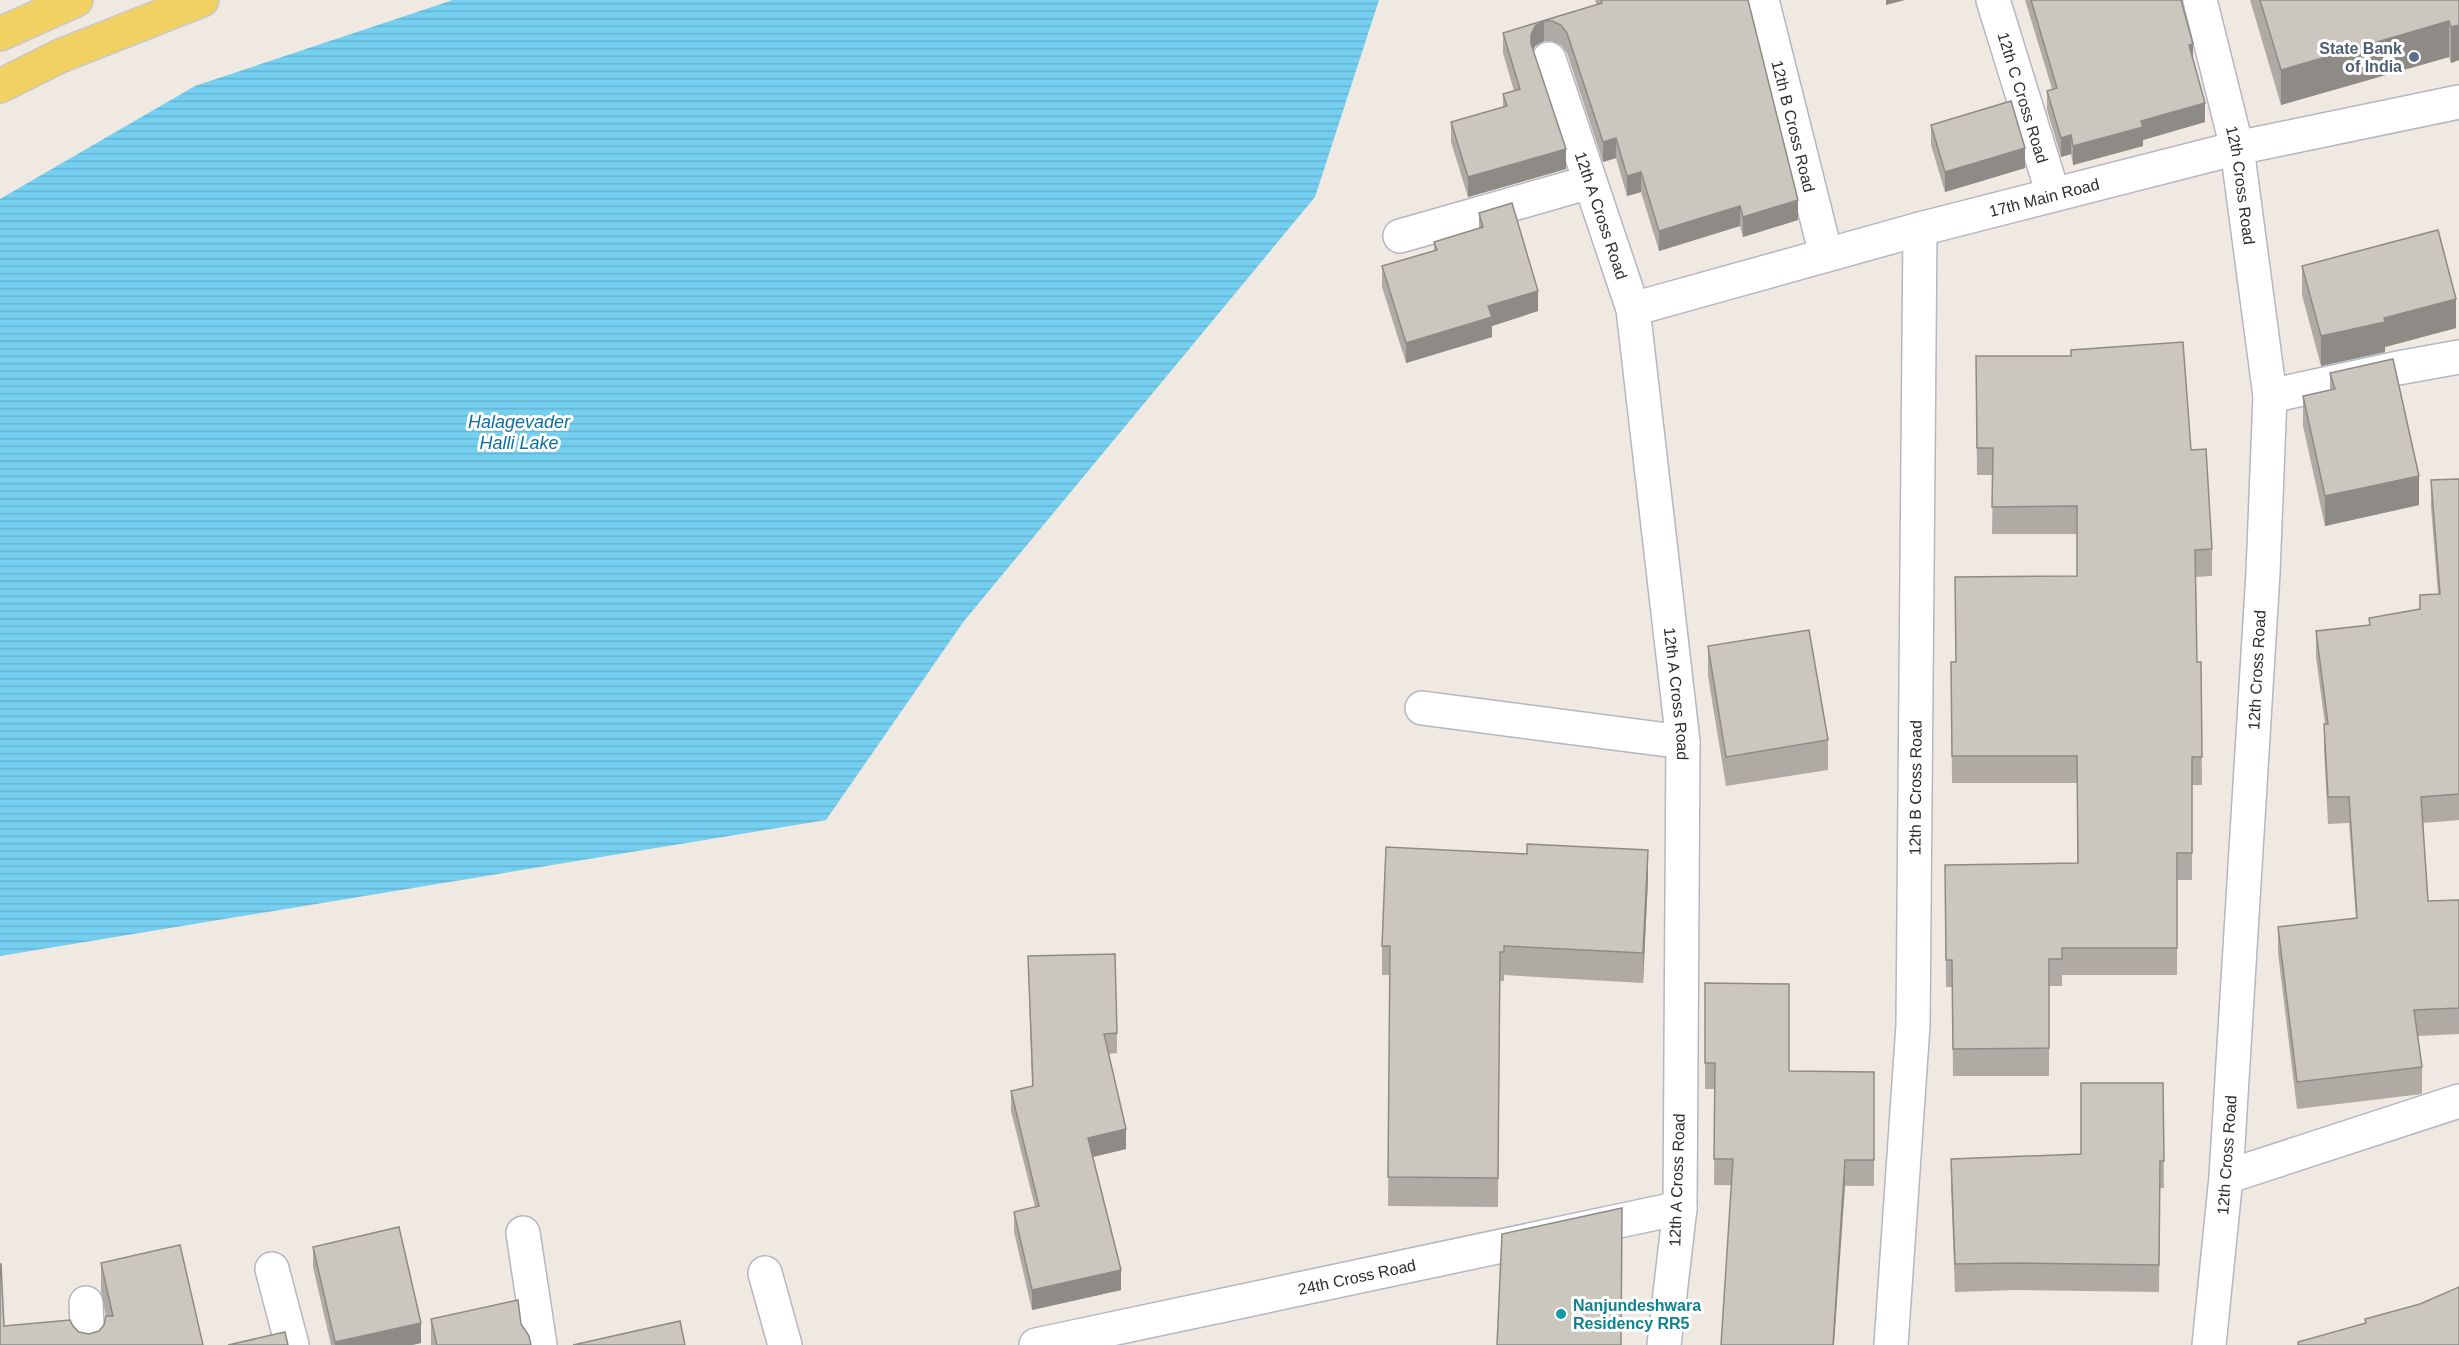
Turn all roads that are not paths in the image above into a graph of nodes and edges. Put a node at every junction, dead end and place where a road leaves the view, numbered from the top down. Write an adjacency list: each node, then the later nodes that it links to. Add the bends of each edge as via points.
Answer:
1 (76, 0): 6 (main road)
2 (202, 0): 8 (main road, via 60,56)
3 (1762, 0): 15 (street, 12th B Cross Road)
4 (1993, 0): 12 (street, 12th C Cross Road)
5 (2200, 0): 10 (street, 12th Cross Road)
6 (0, 34)
7 (1549, 59): 11 (street, 12th A Cross Road)
8 (0, 86)
9 (2459, 102): 10 (street, 17th Main Road)
10 (2237, 148): 12 (street, 17th Main Road); 18 (street, 12th Cross Road)
11 (1590, 182): 14 (street); 16 (street, 12th A Cross Road)
12 (2053, 194): 13 (street, 17th Main Road)
13 (1920, 230): 15 (street, 17th Main Road); 34 (street, 12th B Cross Road, via 1913,1025)
14 (1400, 236)
15 (1826, 255): 16 (street, 17th Main Road)
16 (1633, 309): 20 (street, 12th A Cross Road)
17 (2459, 357): 18 (street)
18 (2270, 396): 22 (street, 12th Cross Road)
19 (1422, 708): 20 (street)
20 (1683, 742): 23 (street, 12th A Cross Road)
21 (2459, 1101): 22 (street)
22 (2226, 1178): 35 (street, 12th Cross Road)
23 (1680, 1208): 32 (street, 24th Cross Road); 33 (street, 12th A Cross Road)
24 (523, 1233): 30 (street)
25 (272, 1269): 29 (street)
26 (765, 1274): 31 (street)
27 (86, 1303): 28 (street)
28 (88, 1345)
29 (292, 1345)
30 (540, 1345)
31 (785, 1345)
32 (1036, 1345)
33 (1664, 1345)
34 (1891, 1345)
35 (2209, 1345)

